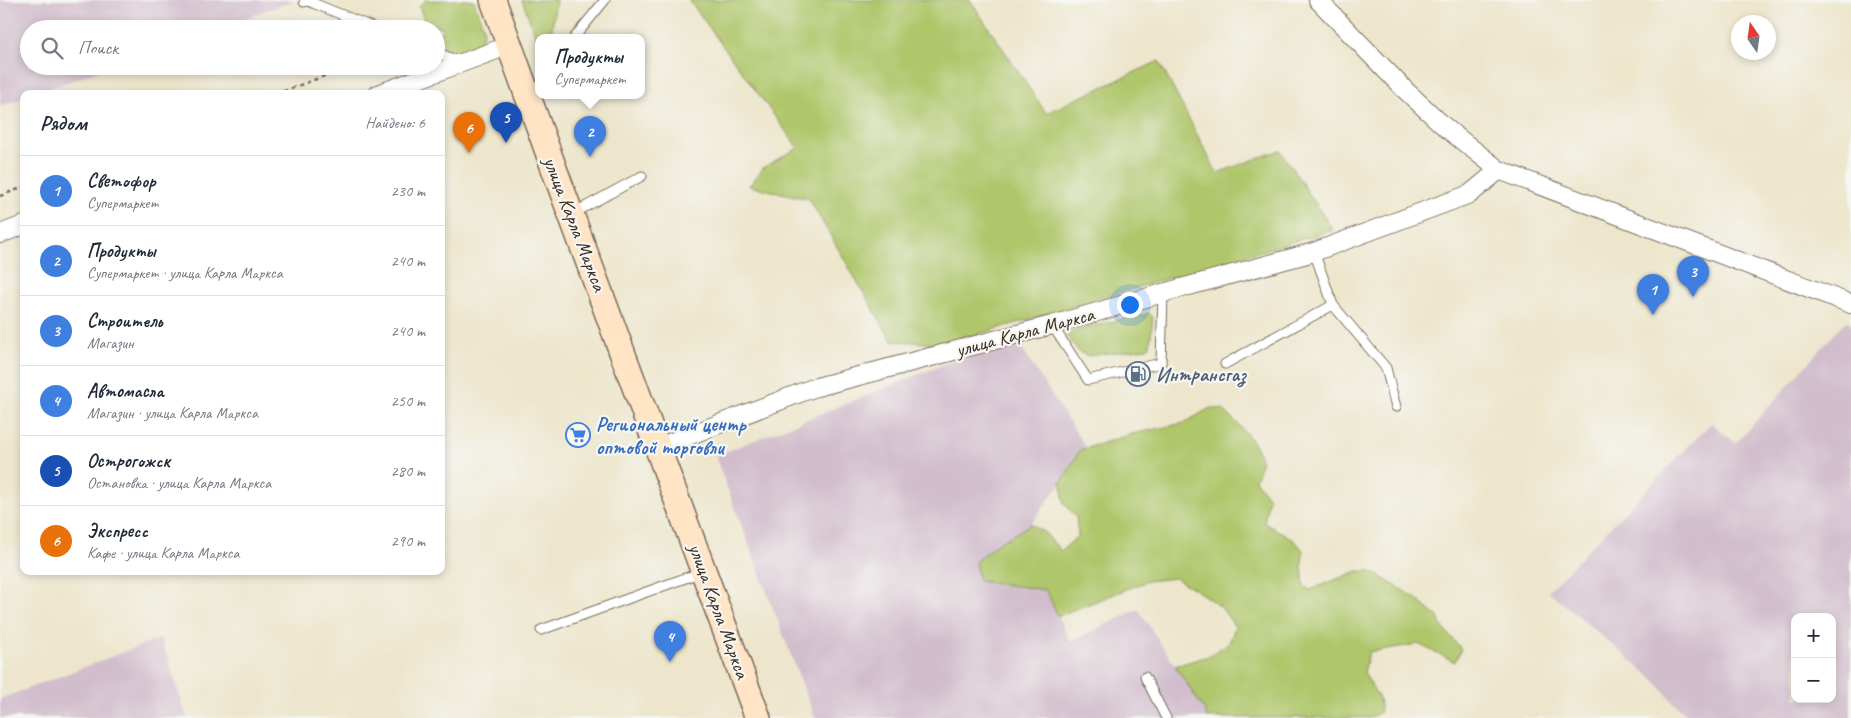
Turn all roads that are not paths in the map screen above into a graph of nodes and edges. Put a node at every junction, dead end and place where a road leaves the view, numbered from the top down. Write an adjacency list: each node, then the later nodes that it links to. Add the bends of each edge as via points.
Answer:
1 (493, 0): 7 (main road, улица Карла Маркса)
2 (604, 0): 6 (lane)
3 (1318, 0): 13 (street, via 1404,89)
4 (304, 2): 5 (lane)
5 (355, 20)
6 (577, 34)
7 (510, 45): 9 (street); 15 (main road, улица Карла Маркса, via 531,93)
8 (445, 55): 9 (lane)
9 (462, 62): 10 (street)
10 (445, 68)
11 (428, 75): 12 (street)
12 (388, 90)
13 (1499, 170): 18 (street, улица Карла Маркса, via 1470,194); 20 (street)
14 (642, 176): 15 (lane)
15 (571, 214): 25 (main road, улица Карла Маркса)
16 (20, 226): 17 (street)
17 (0, 234)
18 (1314, 252): 19 (street, улица Карла Маркса); 21 (lane)
19 (1163, 293): 22 (street, улица Карла Маркса); 22 (lane, via 1162,363 1088,380)
20 (1851, 304)
21 (1333, 305): 23 (lane); 24 (lane, via 1386,368)
22 (1052, 325): 25 (street, улица Карла Маркса, via 813,388)
23 (1225, 364)
24 (1396, 407)
25 (659, 447): 26 (main road, улица Карла Маркса)
26 (704, 571): 27 (lane); 29 (main road, улица Карла Маркса)
27 (541, 630)
28 (1145, 677): 30 (lane)
29 (758, 718)
30 (1166, 718)

